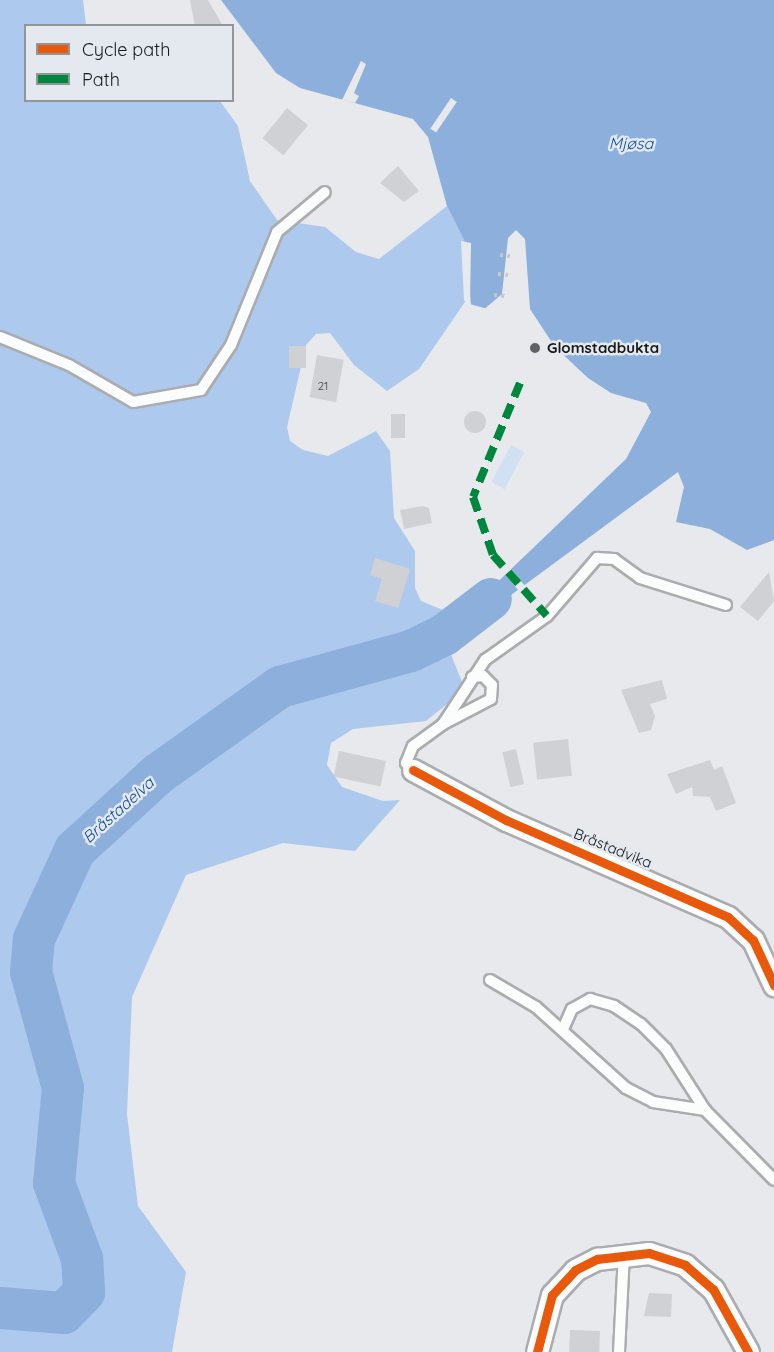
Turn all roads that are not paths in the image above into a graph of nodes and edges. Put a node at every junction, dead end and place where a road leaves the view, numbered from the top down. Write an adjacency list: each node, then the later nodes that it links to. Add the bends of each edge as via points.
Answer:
1 (325, 192): 2 (lane, via 277,232 231,345 201,390 134,402 69,365)
2 (0, 337)
3 (726, 605): 4 (lane, via 640,578 614,558 597,558 547,616 511,639)
4 (472, 677): 5 (lane); 5 (lane, via 483,676 492,685 491,699)
5 (443, 724): 6 (lane, via 413,746 406,763)
6 (412, 770): 8 (street, Bråstadvika, via 506,820 728,917 753,940)
7 (490, 980): 9 (lane)
8 (774, 985)
9 (563, 1029): 10 (lane, via 642,1098); 10 (lane, via 580,1003 599,1000 614,1006 654,1034)
10 (705, 1110): 11 (lane)
11 (774, 1180)
12 (624, 1254): 13 (street, via 575,1270 552,1295); 14 (lane); 15 (street, via 649,1254 685,1266 713,1289)
13 (537, 1352)
14 (619, 1352)
15 (748, 1352)

